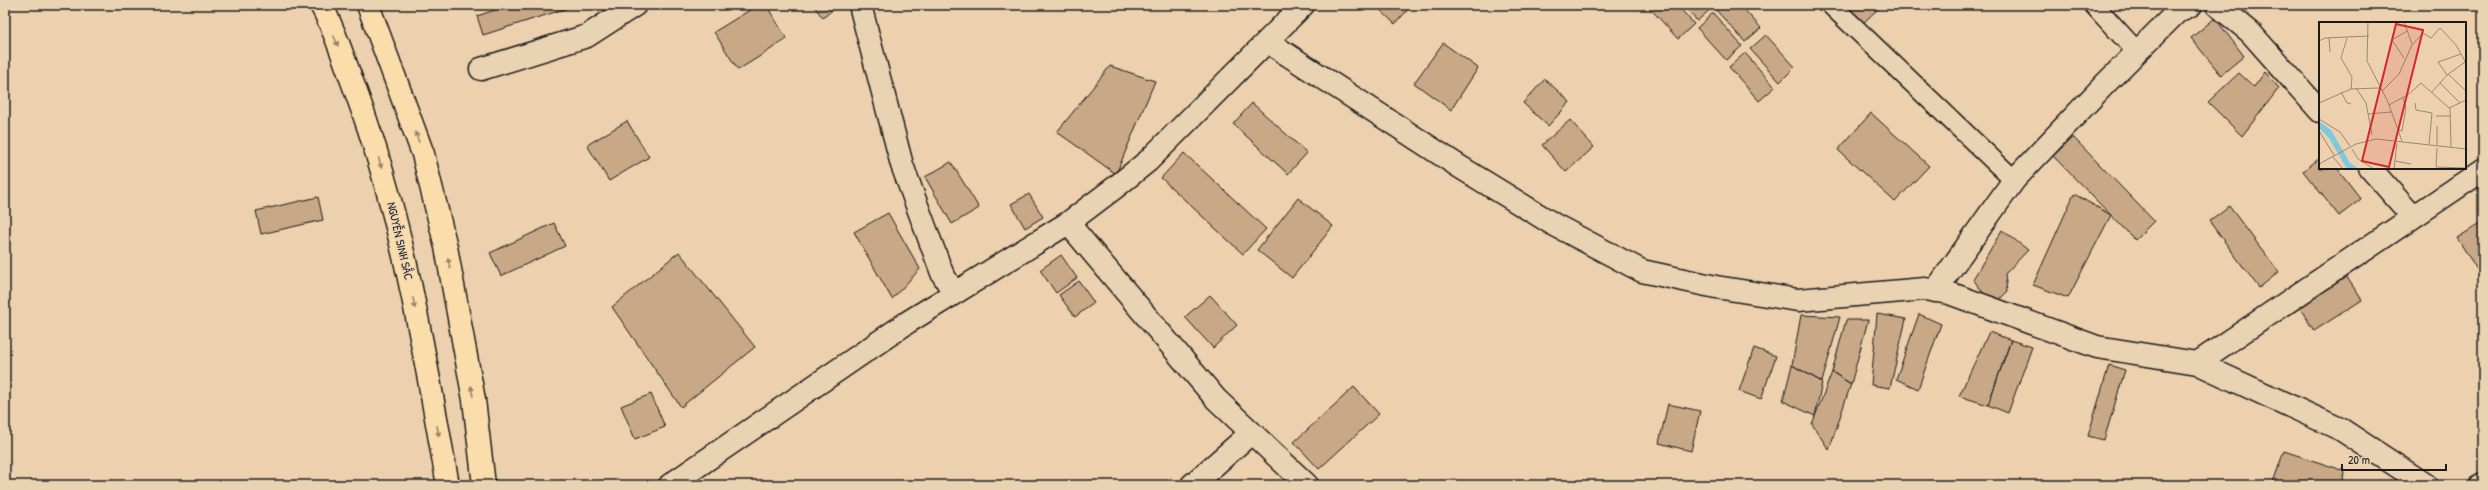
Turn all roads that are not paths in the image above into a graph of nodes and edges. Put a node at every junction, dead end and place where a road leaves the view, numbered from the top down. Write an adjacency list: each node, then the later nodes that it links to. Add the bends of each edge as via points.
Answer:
1 (321, 5): 23 (highway, NGUYỄN SINH SẮC, one-way to 23, via 376,145 398,227)
2 (368, 5): 24 (highway, one-way to 2, via 474,400 446,247 423,154)
3 (636, 5): 12 (street, via 587,36)
4 (860, 5): 20 (street, via 902,165 942,273)
5 (1303, 5): 10 (street)
6 (1831, 5): 16 (lane)
7 (2094, 5): 11 (lane)
8 (2191, 5): 11 (street, via 2178,11)
9 (2217, 5): 13 (street, via 2250,32)
10 (1268, 42): 18 (street, via 1148,161); 19 (street, via 1466,171 1553,224 1642,271 1716,287 1798,300 1883,291)
11 (2137, 52): 16 (street)
12 (481, 69)
13 (2319, 110)
14 (2371, 169): 17 (street)
15 (2483, 170): 17 (street)
16 (2014, 180): 19 (street)
17 (2413, 217): 21 (street)
18 (1068, 223): 20 (street); 22 (street, via 1216,399)
19 (1935, 291): 21 (street, via 1949,293 2097,347)
20 (954, 293): 25 (street)
21 (2197, 363): 28 (street, via 2342,430)
22 (1251, 433): 26 (street); 27 (street)
23 (448, 485)
24 (484, 485)
25 (670, 485)
26 (1192, 485)
27 (1307, 485)
28 (2426, 485)

